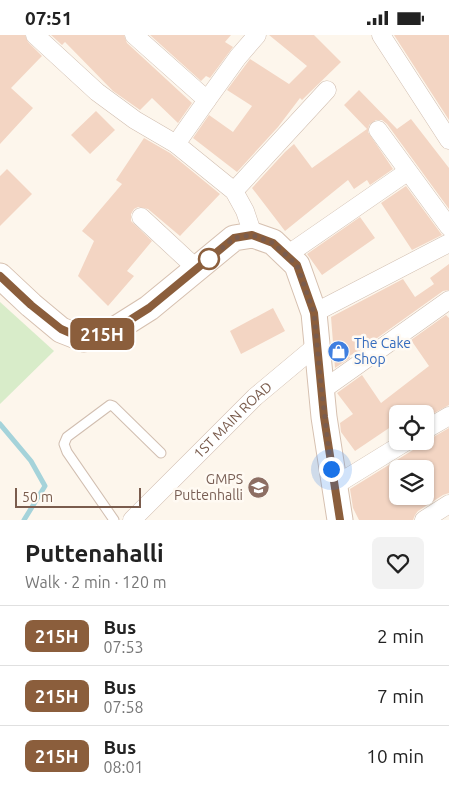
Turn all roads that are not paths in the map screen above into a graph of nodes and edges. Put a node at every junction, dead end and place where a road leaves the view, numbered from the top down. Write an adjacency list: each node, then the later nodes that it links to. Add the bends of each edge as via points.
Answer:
1 (35, 35): 9 (street, via 97,92)
2 (134, 35): 6 (street)
3 (257, 35): 6 (street)
4 (381, 35): 8 (street)
5 (327, 90): 11 (street)
6 (207, 100): 9 (street)
7 (378, 130): 10 (street)
8 (449, 140)
9 (176, 144): 11 (street)
10 (408, 172): 13 (street); 16 (street)
11 (234, 191): 14 (street, via 245,211)
12 (141, 217): 17 (street)
13 (449, 227)
14 (252, 235): 16 (main road, via 273,243); 17 (main road, via 234,238)
15 (449, 243): 20 (street)
16 (286, 255): 20 (main road, via 297,265)
17 (197, 269): 18 (main road, via 149,308 111,332 84,339 61,329)
18 (0, 277)
19 (449, 300): 22 (street)
20 (314, 313): 21 (main road)
21 (316, 346): 22 (main road); 30 (street, 1ST MAIN ROAD, via 255,397)
22 (321, 391): 27 (main road)
23 (449, 416): 24 (street)
24 (434, 425)
25 (392, 450): 27 (street)
26 (161, 453): 29 (lane, via 110,405 67,437 64,444 68,452)
27 (334, 486): 31 (main road)
28 (449, 504): 32 (street)
29 (114, 520)
30 (132, 520)
31 (340, 520)
32 (424, 520)

